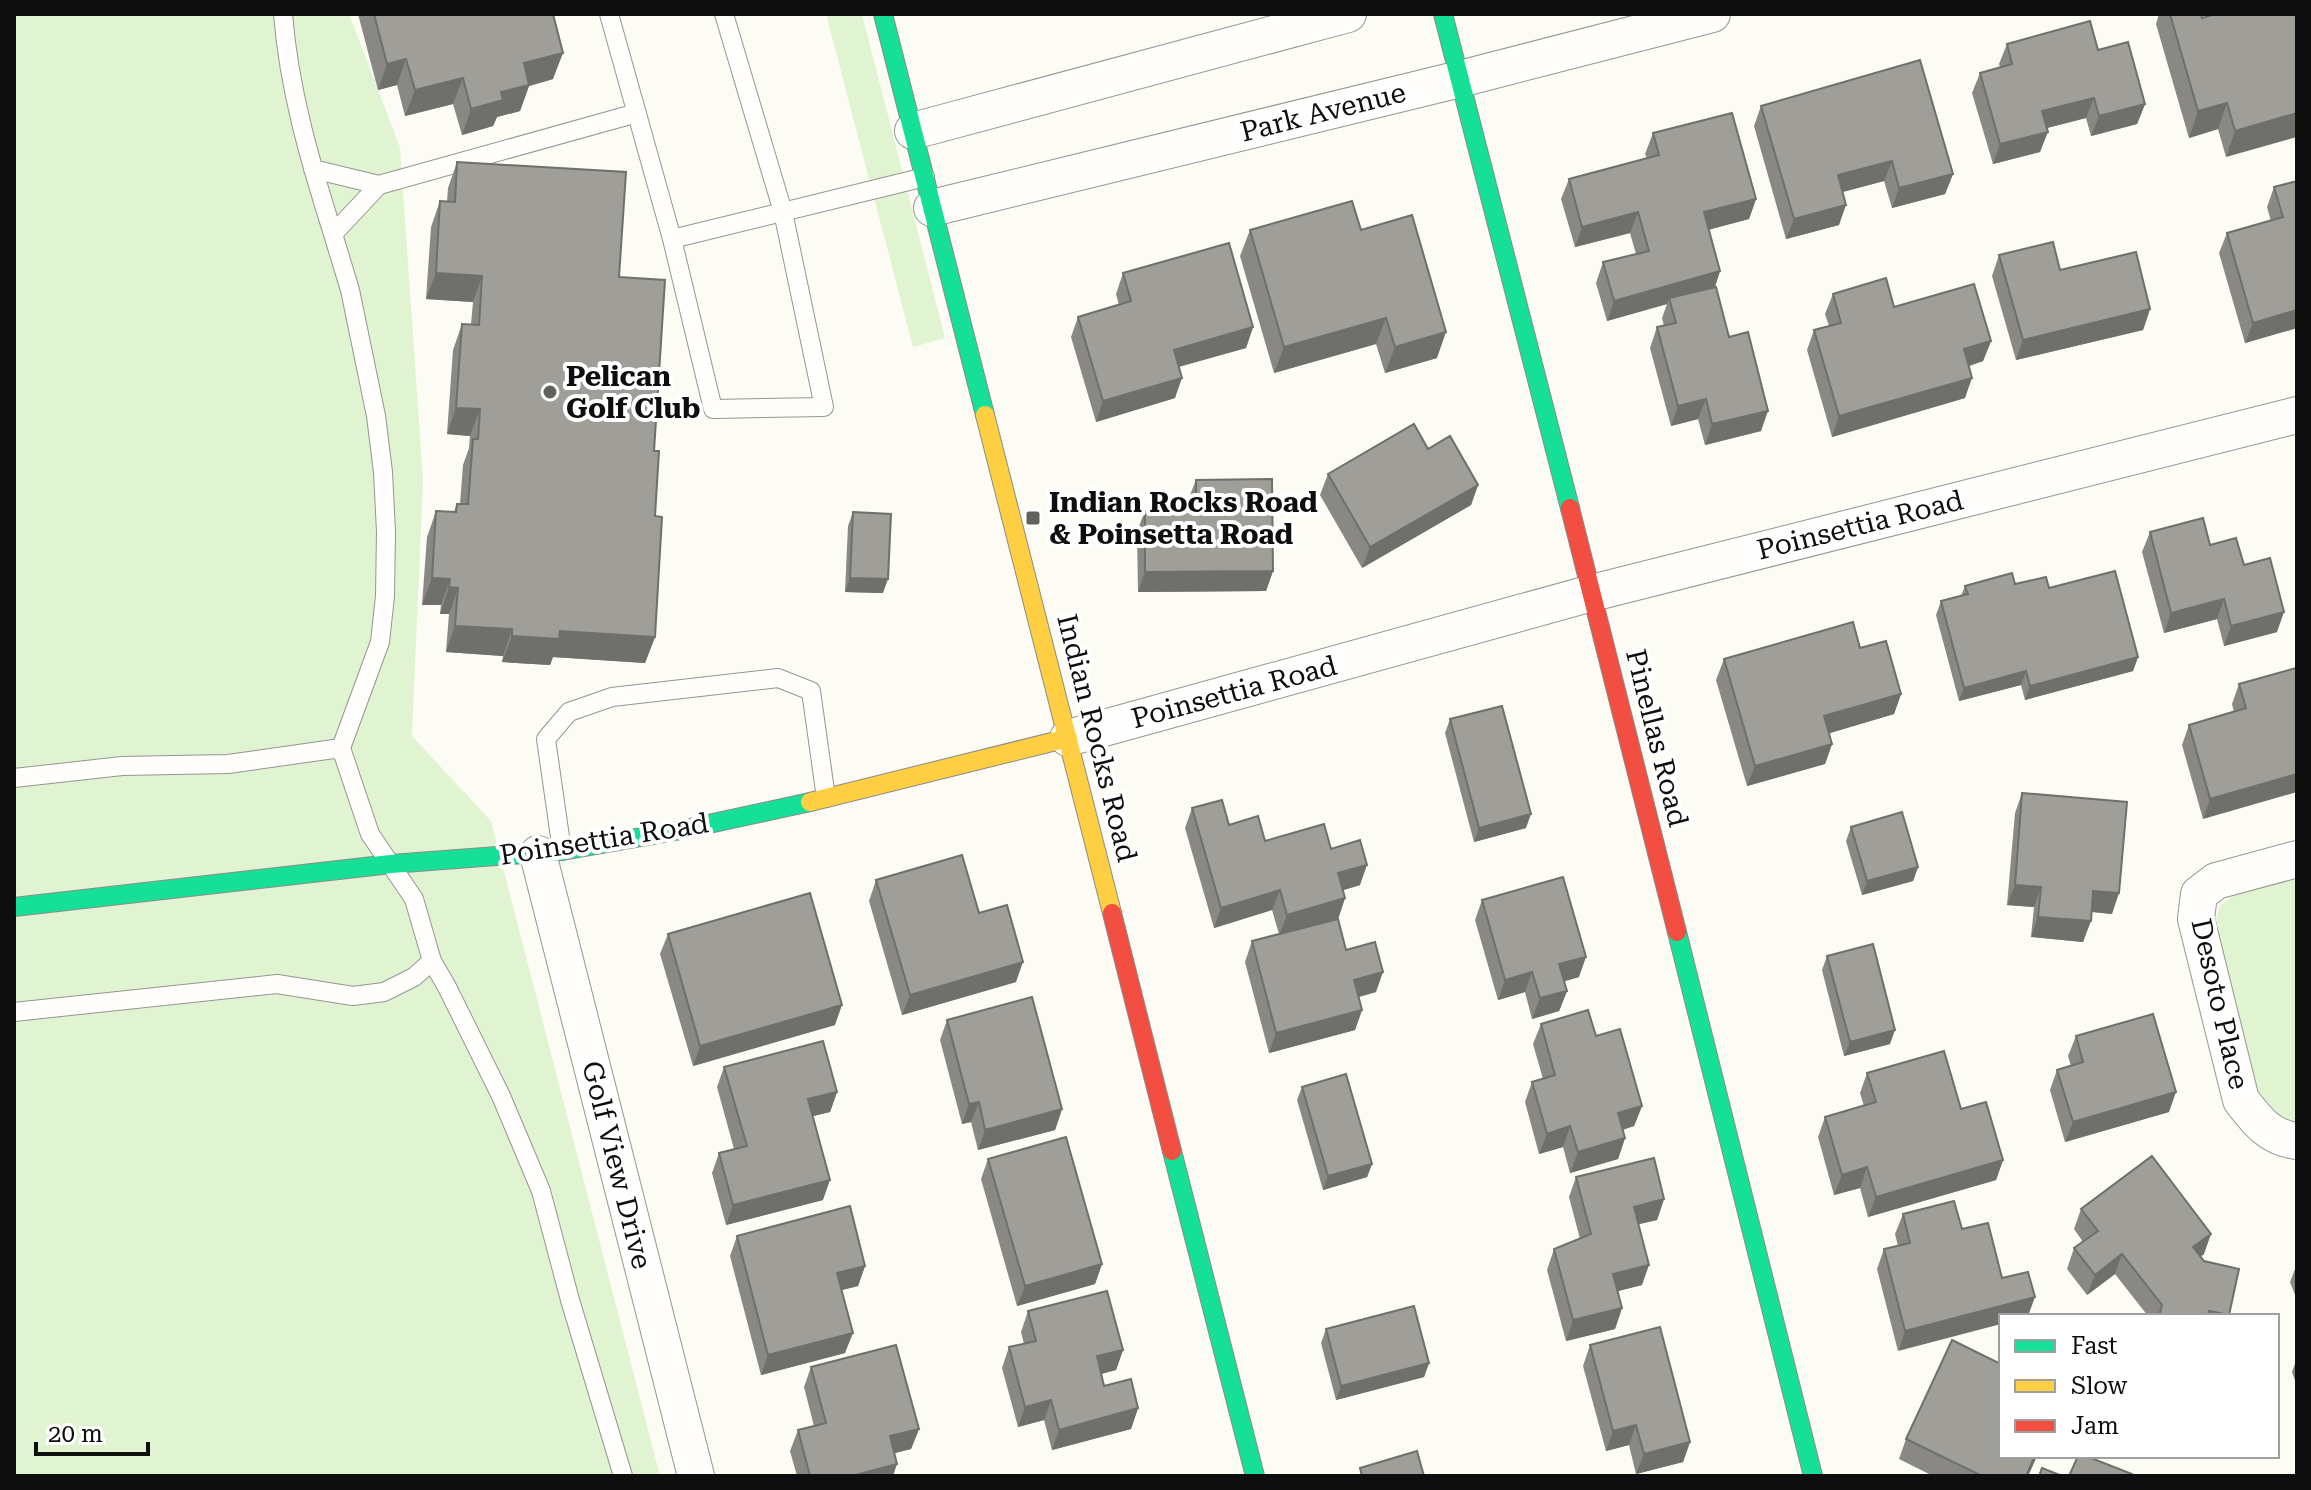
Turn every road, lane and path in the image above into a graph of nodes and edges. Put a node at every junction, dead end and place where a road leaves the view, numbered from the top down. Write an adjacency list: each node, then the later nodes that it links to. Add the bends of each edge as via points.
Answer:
1 (283, 14): 11 (lane, via 286,55)
2 (609, 14): 9 (lane)
3 (724, 14): 14 (lane)
4 (883, 14): 10 (street, Indian Rocks Road)
5 (1348, 14): 10 (street)
6 (1443, 14): 8 (street, Pinellas Road)
7 (1712, 14): 8 (street, Park Avenue)
8 (1460, 79): 13 (street, Park Avenue); 18 (street, Pinellas Road)
9 (637, 113): 12 (lane); 16 (lane)
10 (913, 131): 13 (street, Indian Rocks Road)
11 (313, 169): 12 (lane); 15 (lane)
12 (379, 185): 15 (lane)
13 (928, 192): 14 (lane); 19 (street, Indian Rocks Road)
14 (783, 212): 16 (lane); 16 (lane, via 824,407 713,409)
15 (333, 234): 20 (lane, via 376,416 386,532 380,642)
16 (672, 239)
17 (2297, 415): 18 (street, Poinsettia Road)
18 (1592, 593): 19 (street, Poinsettia Road); 33 (street, Pinellas Road)
19 (1068, 738): 22 (street, Poinsettia Road); 32 (street, Indian Rocks Road)
20 (341, 748): 21 (lane, via 228,764 122,766); 25 (lane, via 370,834)
21 (14, 778)
22 (826, 798): 23 (street, Poinsettia Road); 23 (lane, via 811,691 778,678 612,697 569,712 546,739)
23 (550, 852): 25 (street, Poinsettia Road); 31 (street, Golf View Drive)
24 (2297, 859): 29 (street, Desoto Place, via 2216,881 2199,894 2196,919 2241,1100 2258,1123 2281,1139)
25 (391, 864): 26 (street, Poinsettia Road); 27 (lane, via 414,899)
26 (14, 907)
27 (432, 961): 28 (lane, via 384,992 353,996 277,984); 30 (lane, via 501,1096 541,1191)
28 (14, 1012)
29 (2297, 1141)
30 (623, 1476)
31 (696, 1476)
32 (1255, 1476)
33 (1813, 1476)

